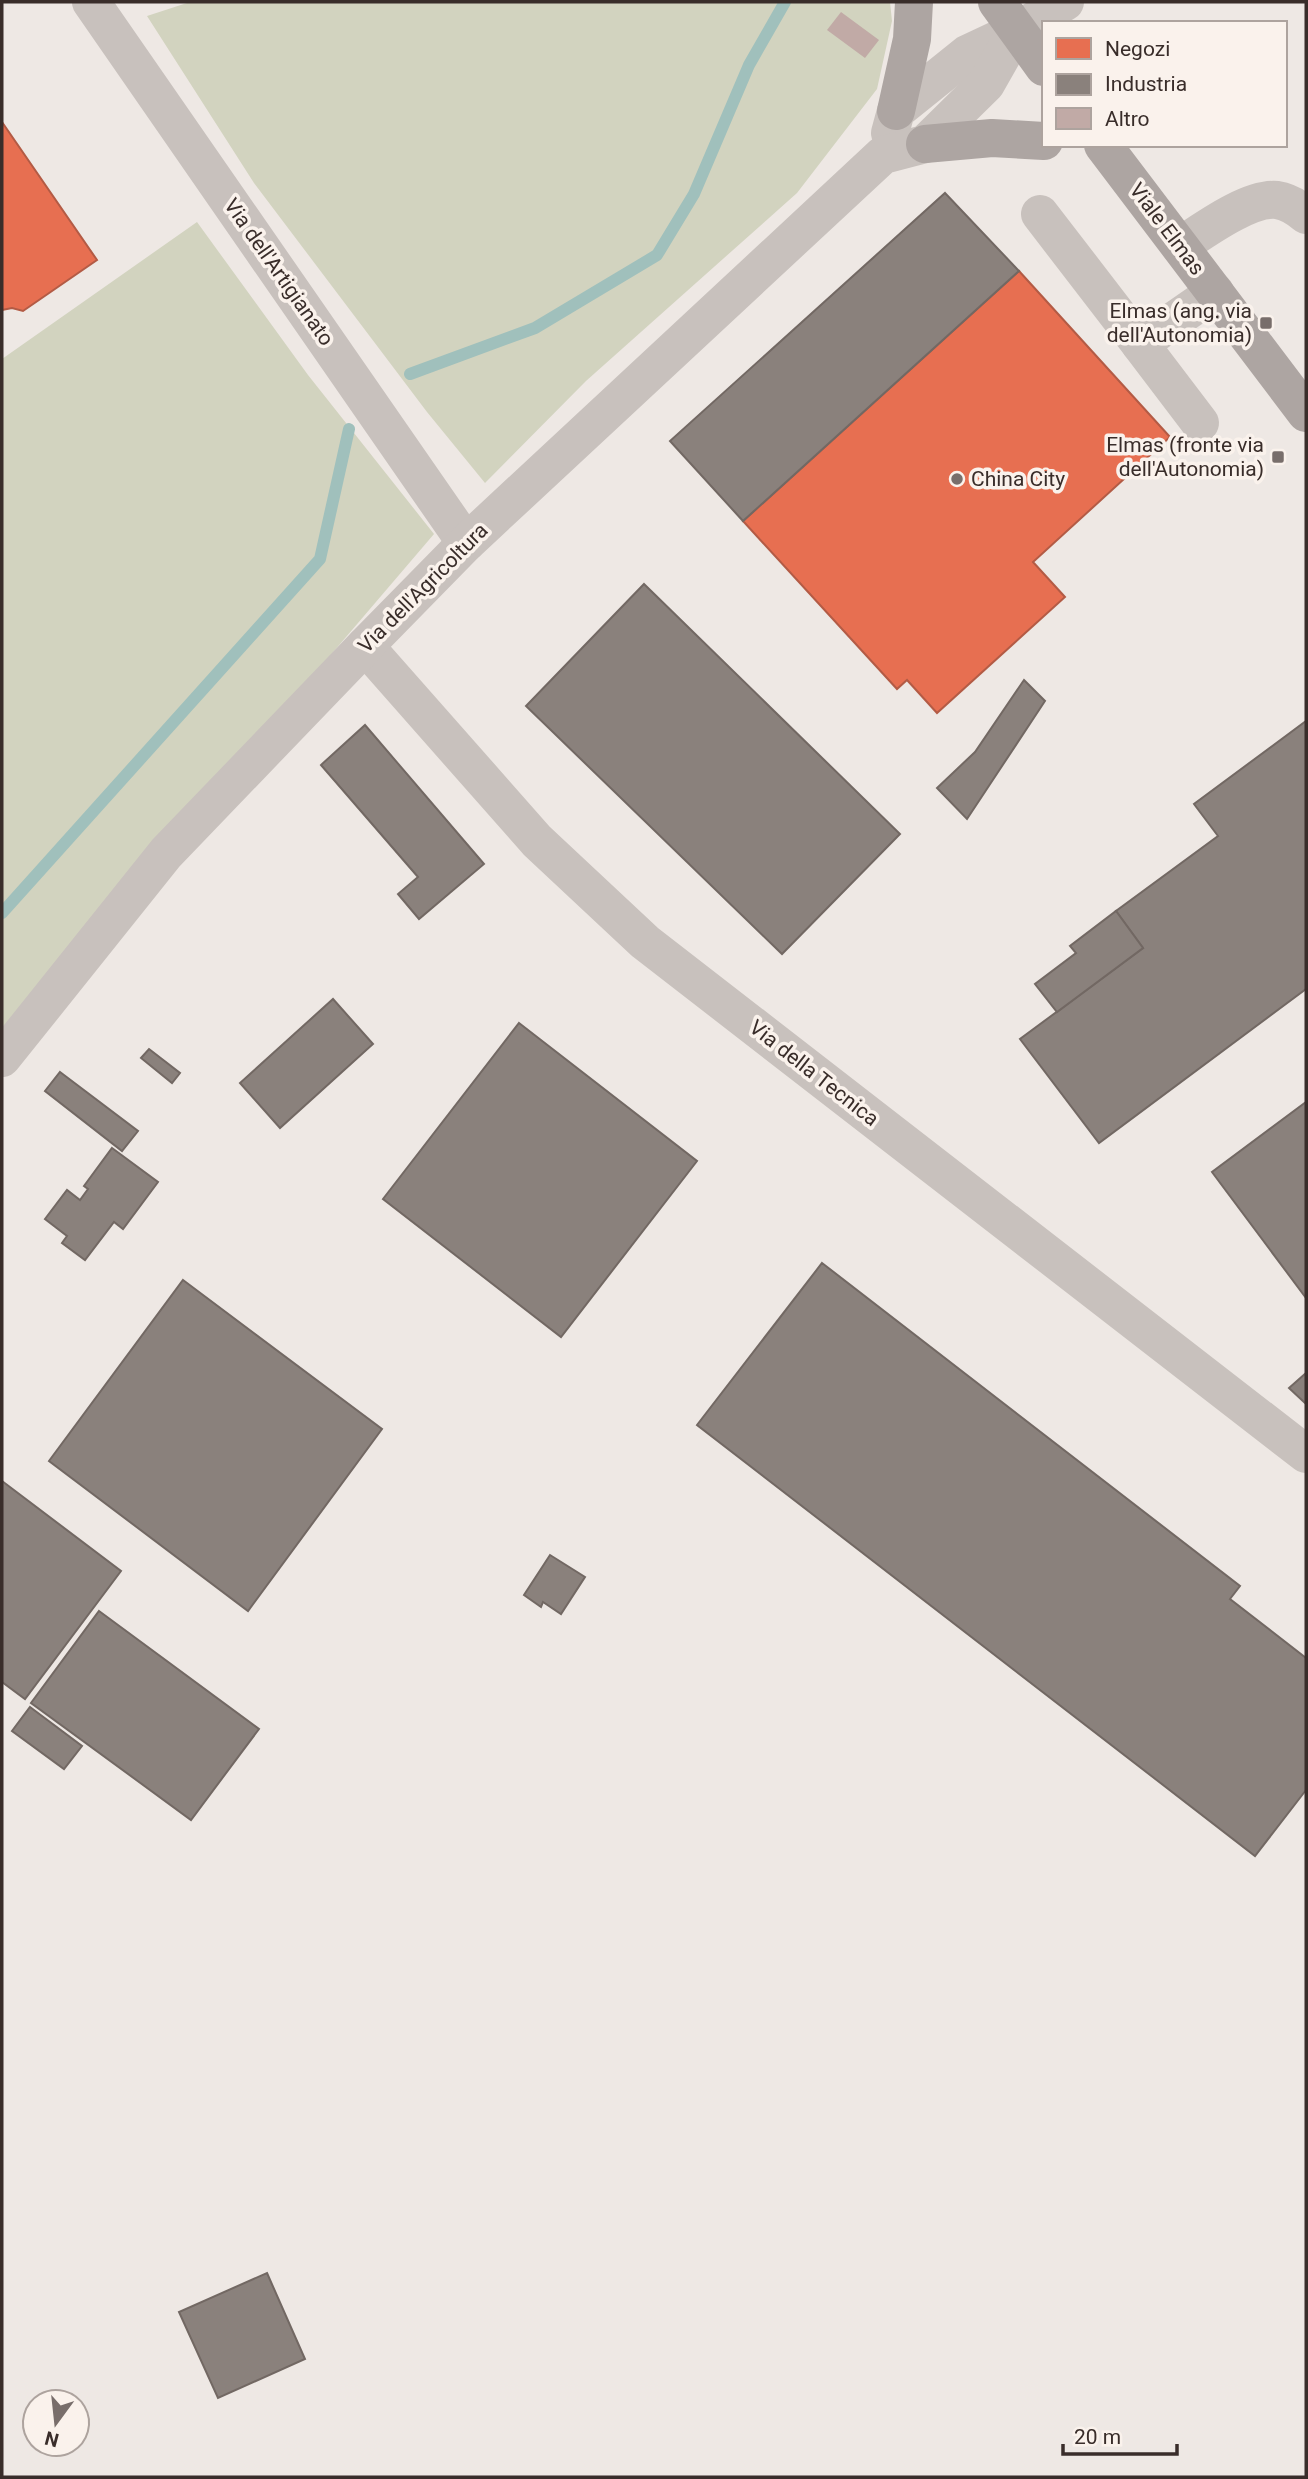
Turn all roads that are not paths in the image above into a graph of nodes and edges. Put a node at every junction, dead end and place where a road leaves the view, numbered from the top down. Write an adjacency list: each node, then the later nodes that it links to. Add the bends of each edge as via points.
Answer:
1 (91, 2): 18 (street, Via dell'Artigianato)
2 (914, 2): 6 (main road, via 912,39)
3 (1065, 2): 4 (street)
4 (1007, 16): 5 (main road); 6 (street); 8 (street, Via dell'Agricoltura, via 986,84)
5 (1042, 64)
6 (896, 111): 10 (street)
7 (1042, 141): 8 (main road, via 992,138)
8 (925, 144): 10 (street, Via dell'Agricoltura)
9 (1095, 147): 13 (main road, Viale Elmas)
10 (883, 155): 18 (street, Via dell'Agricoltura)
11 (1040, 214): 15 (street)
12 (1306, 215): 13 (street, via 1276,200 1257,203)
13 (1180, 246): 14 (main road, Viale Elmas)
14 (1215, 292): 15 (street); 16 (main road, Viale Elmas)
15 (1140, 344): 17 (street)
16 (1306, 413)
17 (1200, 424)
18 (466, 542): 19 (street, Via dell'Agricoltura)
19 (365, 646): 20 (street, Via dell'Agricoltura, via 166,853); 21 (street, Via della Tecnica, via 537,841 645,942)
20 (2, 1058)
21 (1306, 1454)

